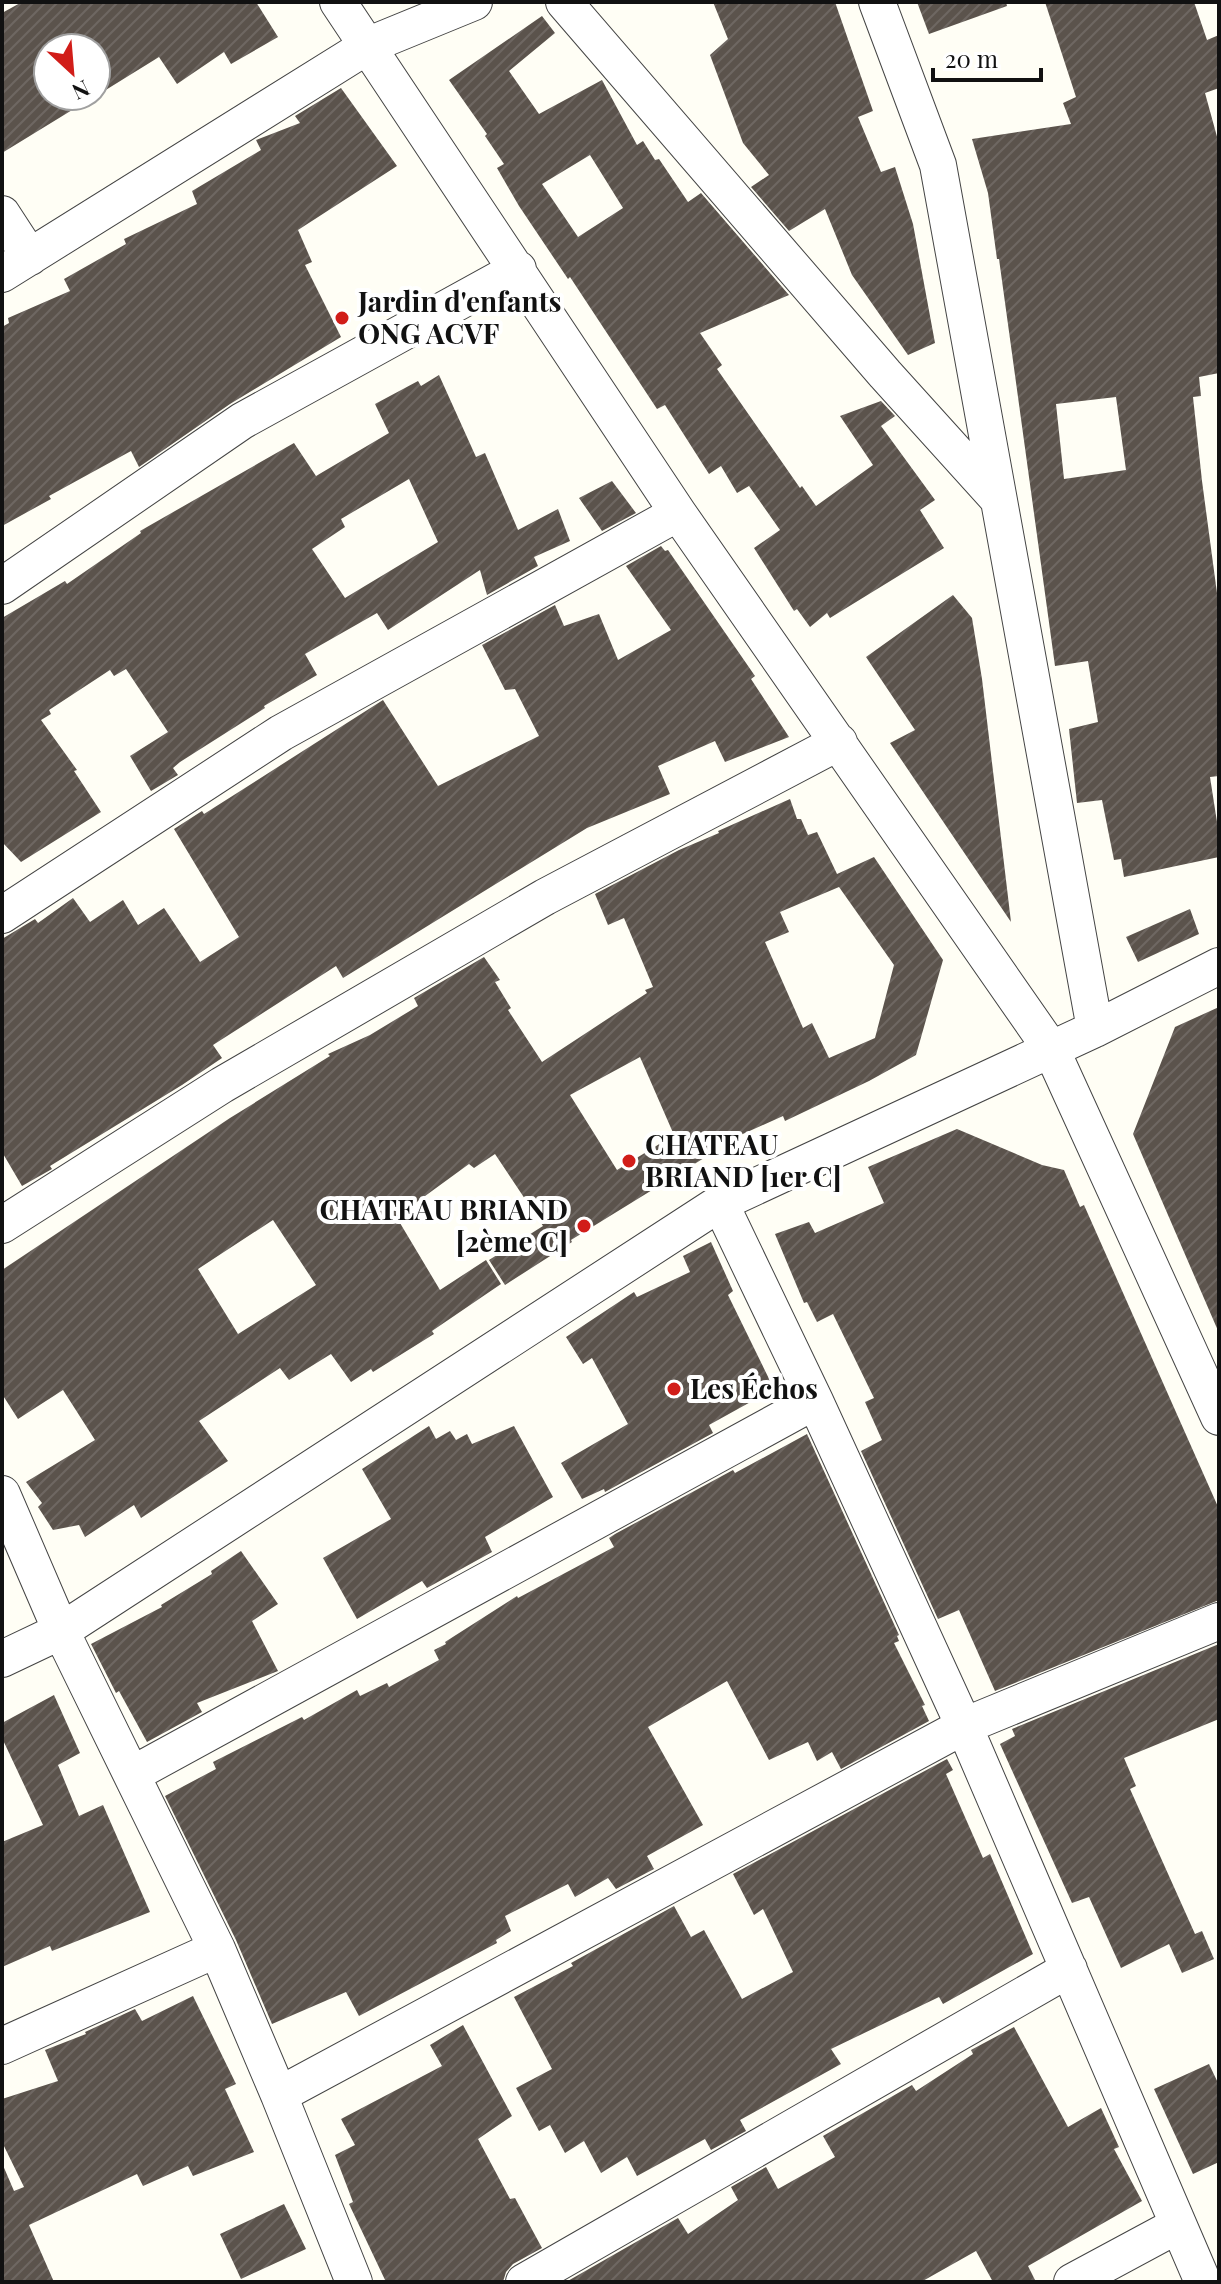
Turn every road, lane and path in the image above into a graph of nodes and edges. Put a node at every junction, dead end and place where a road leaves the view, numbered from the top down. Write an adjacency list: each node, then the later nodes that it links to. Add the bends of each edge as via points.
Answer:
1 (338, 2): 5 (street)
2 (474, 2): 5 (street)
3 (564, 2): 9 (street)
4 (877, 2): 9 (street, via 938,165)
5 (369, 45): 7 (street); 8 (street)
6 (2, 214): 7 (street)
7 (16, 265)
8 (518, 269): 10 (street); 11 (street, via 242,421)
9 (998, 499): 15 (street)
10 (678, 513): 12 (street); 13 (street, via 281,733)
11 (2, 586)
12 (839, 742): 16 (street); 18 (street, via 545,897 222,1085)
13 (2, 915)
14 (1219, 966): 15 (street)
15 (1095, 1029): 16 (street)
16 (1051, 1049): 17 (street); 20 (street)
17 (720, 1203): 19 (street); 23 (street)
18 (2, 1225)
19 (815, 1401): 25 (street); 26 (street)
20 (1219, 1417)
21 (2, 1494): 23 (street)
22 (1219, 1621): 25 (street)
23 (61, 1631): 24 (street); 26 (street)
24 (2, 1659)
25 (964, 1726): 28 (street); 30 (street)
26 (133, 1774): 27 (street)
27 (217, 1949): 29 (street); 30 (street)
28 (1069, 1969): 31 (street); 33 (street)
29 (2, 2046)
30 (279, 2095): 32 (street)
31 (1178, 2225): 34 (street); 35 (street)
32 (354, 2282)
33 (524, 2282)
34 (1072, 2282)
35 (1203, 2282)

